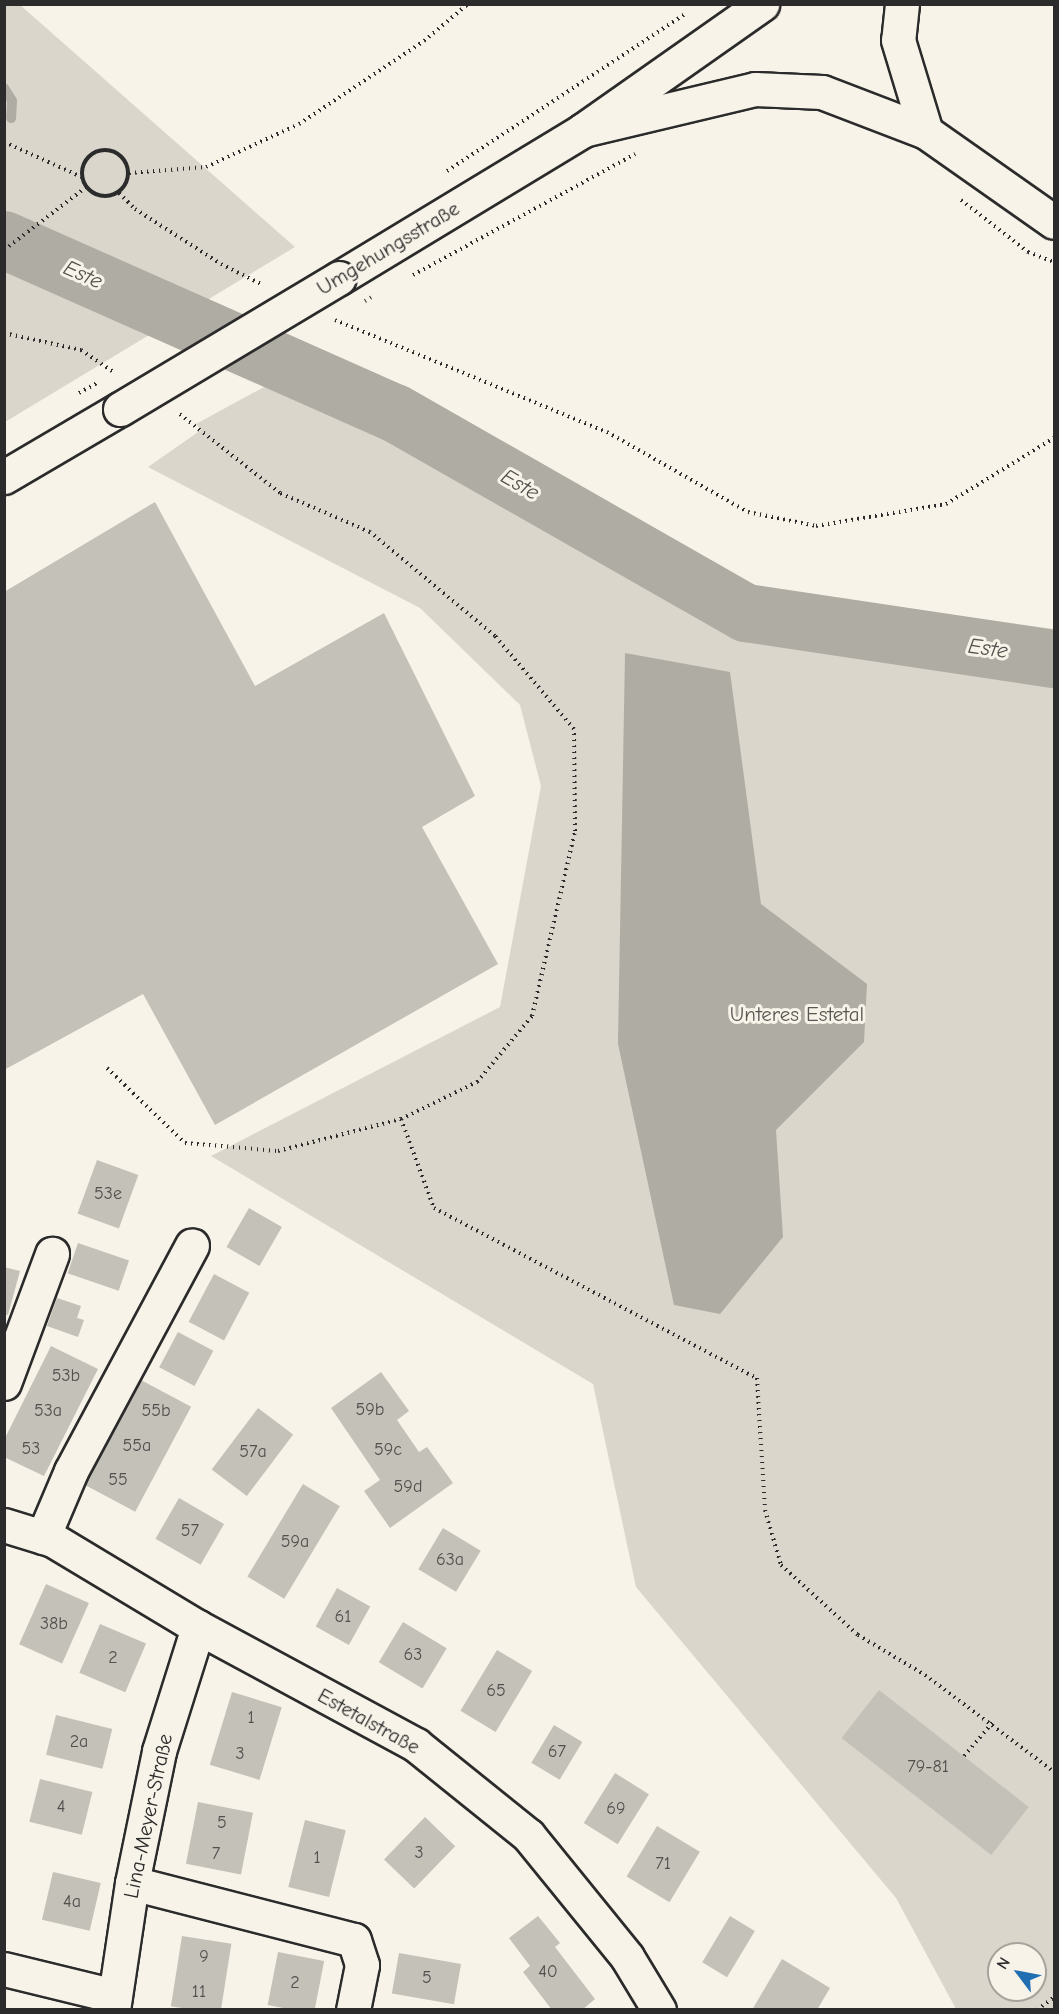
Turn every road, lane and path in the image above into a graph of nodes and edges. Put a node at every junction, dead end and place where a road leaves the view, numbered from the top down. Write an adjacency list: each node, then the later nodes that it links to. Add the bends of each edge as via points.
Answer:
1 (468, 4): 10 (path, via 424,41 298,124 206,167)
2 (762, 4): 5 (street, Umgehungsstraße)
3 (902, 4): 6 (street, via 898,40)
4 (690, 11): 9 (path)
5 (583, 130): 6 (street, via 755,89 822,92); 27 (street, Umgehungsstraße, bridge)
6 (926, 132): 15 (street)
7 (4, 142): 11 (path)
8 (639, 151): 19 (path)
9 (445, 172)
10 (129, 173): 11 (path, via 124,159 104,150 85,162); 13 (path)
11 (82, 177): 12 (path)
12 (86, 187): 13 (path, via 105,197); 16 (path)
13 (119, 193): 18 (path, via 135,209)
14 (958, 197): 17 (path, via 1028,252)
15 (1054, 222)
16 (4, 250)
17 (1054, 262)
18 (220, 264)
19 (406, 279)
20 (385, 290): 21 (path)
21 (375, 295)
22 (4, 333): 24 (path, via 81,350)
23 (364, 335): 26 (path, via 607,432 748,512 816,526 946,504)
24 (119, 375)
25 (167, 406): 29 (path, via 280,493 370,532 495,636 574,729 575,831 532,1016 477,1082)
26 (1054, 438)
27 (4, 477)
28 (107, 1068): 29 (path, via 185,1143 278,1151)
29 (401, 1119): 36 (path, via 434,1208 757,1378 765,1510 781,1564 858,1635)
30 (192, 1245): 34 (street, via 71,1471)
31 (52, 1254): 32 (street)
32 (4, 1383)
33 (4, 1525): 34 (street, Estetalstraße)
34 (43, 1537): 35 (street, Estetalstraße)
35 (198, 1627): 39 (street, Lina-Meyer-Straße, via 159,1751); 44 (street, Estetalstraße, via 416,1745 528,1835 627,1957)
36 (993, 1722): 37 (path); 38 (path)
37 (964, 1756)
38 (1054, 1772)
39 (132, 1883): 42 (street, Lina-Meyer-Straße); 43 (street, via 354,1940 362,1965)
40 (4, 1969): 42 (street)
41 (1054, 1997): 45 (path)
42 (114, 2003)
43 (353, 2010)
44 (659, 2010)
45 (1037, 2010)

